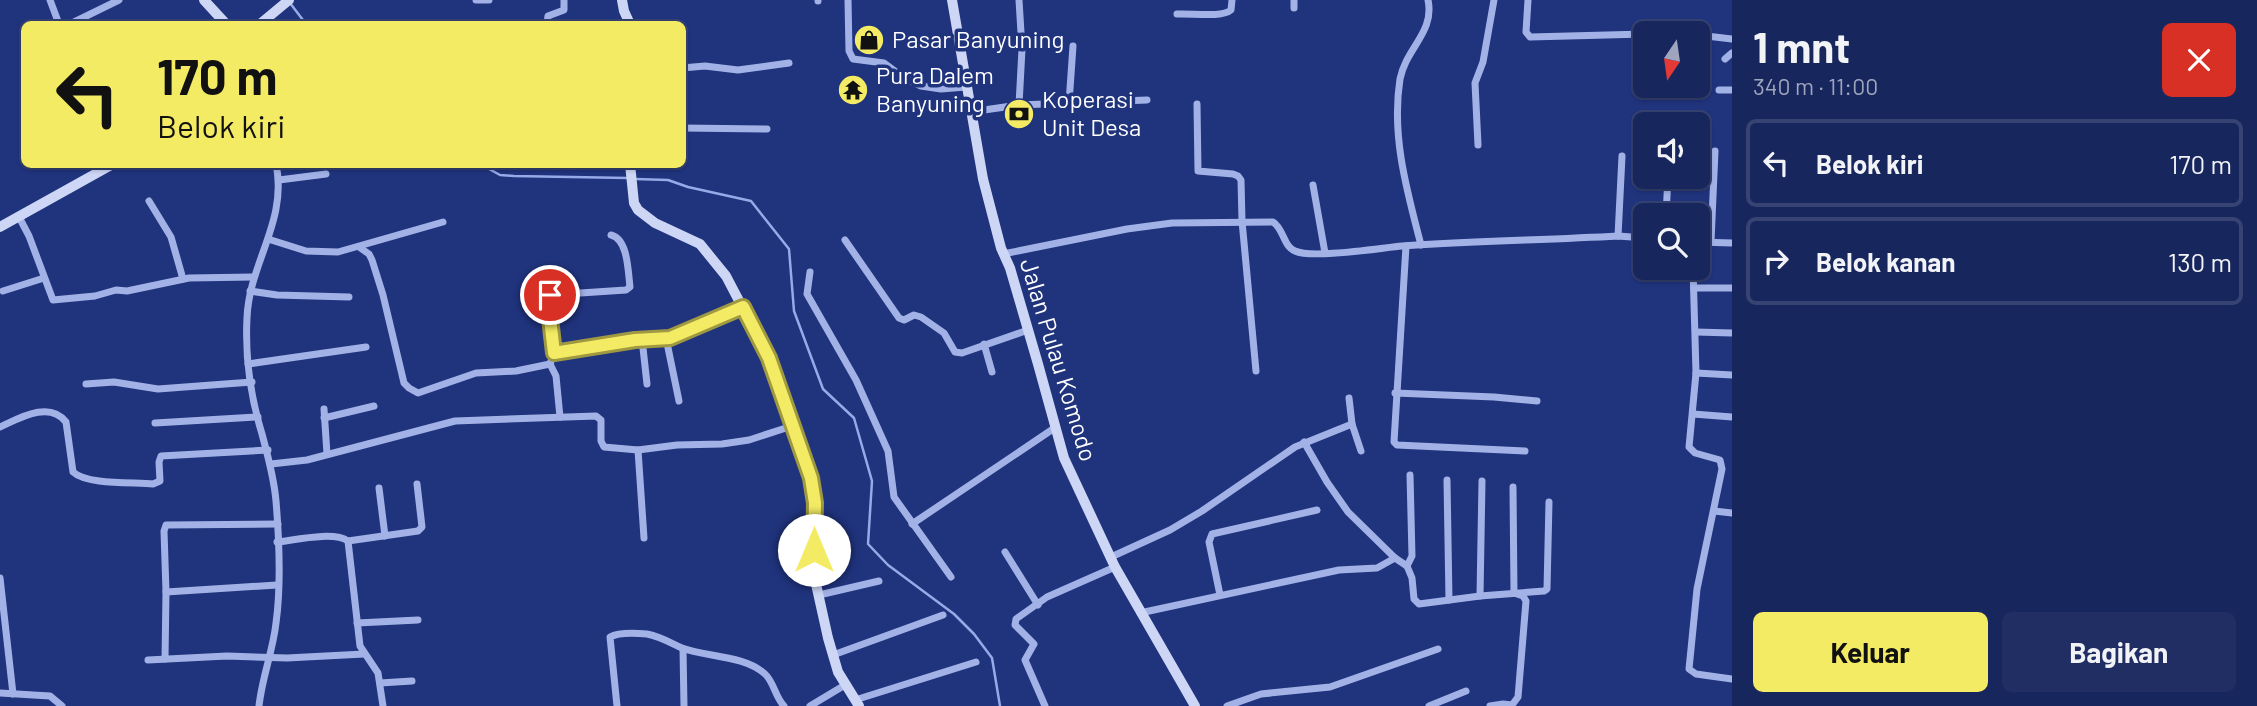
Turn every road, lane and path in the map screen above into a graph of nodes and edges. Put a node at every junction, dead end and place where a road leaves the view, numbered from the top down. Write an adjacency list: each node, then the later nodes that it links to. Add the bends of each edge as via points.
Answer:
1 (50, 0): 17 (street)
2 (119, 0): 18 (street)
3 (204, 0): 19 (street)
4 (289, 0): 20 (street)
5 (476, 0): 6 (street)
6 (489, 0)
7 (564, 0): 21 (street, via 564,10 548,16)
8 (622, 0): 22 (street)
9 (848, 0): 30 (street, via 853,59 884,63 921,86)
10 (952, 0): 30 (street, Jalan Pulau Komodo)
11 (1019, 0): 36 (street)
12 (1232, 0): 16 (street, via 1231,10 1223,15)
13 (1428, 0): 61 (street, via 1426,30 1406,60 1398,98 1401,164)
14 (1494, 0): 40 (street, via 1475,83)
15 (1528, 0): 23 (street, via 1528,36)
16 (1177, 14)
17 (58, 21)
18 (76, 21)
19 (223, 21)
20 (264, 21)
21 (547, 21)
22 (628, 21)
23 (1633, 34)
24 (1710, 36): 25 (street)
25 (1732, 39): 26 (street)
26 (1732, 45)
27 (1073, 46): 34 (street)
28 (789, 63): 29 (street, via 738,70)
29 (686, 68)
30 (966, 87): 37 (street, Jalan Pulau Komodo)
31 (1719, 90): 32 (street)
32 (1732, 90)
33 (1147, 100): 34 (street)
34 (1069, 103): 36 (street)
35 (1197, 104): 51 (street, via 1198,172 1238,176)
36 (1019, 105): 37 (street)
37 (970, 112): 65 (street, Jalan Pulau Komodo)
38 (686, 128): 39 (street)
39 (767, 129)
40 (1478, 145)
41 (1715, 151): 59 (street)
42 (1622, 156): 55 (street)
43 (106, 168): 50 (street)
44 (277, 168): 47 (street)
45 (630, 168): 76 (street, via 634,203 643,215 701,244)
46 (326, 174): 47 (street)
47 (279, 180): 57 (street, via 279,201)
48 (1313, 185): 64 (street)
49 (149, 201): 69 (street, via 171,237)
50 (19, 217): 53 (street); 68 (street)
51 (1242, 221): 64 (street, via 1277,223 1295,251); 65 (street, via 1127,229); 87 (street)
52 (443, 222): 63 (street)
53 (0, 228)
54 (611, 235): 84 (street, via 622,243 630,286 626,290 550,295)
55 (1618, 236): 56 (street); 61 (street)
56 (1633, 237)
57 (268, 239): 63 (street, via 324,253); 67 (street)
58 (845, 240): 82 (street, via 899,318 921,317 944,333 958,353)
59 (1711, 241): 60 (street)
60 (1732, 243)
61 (1421, 245): 62 (street)
62 (1406, 246): 64 (street); 94 (street)
63 (359, 247): 86 (street, via 372,260 409,388 418,393 476,373 516,372)
64 (1325, 253)
65 (1003, 254): 77 (street, Jalan Pulau Komodo)
66 (810, 272): 128 (street, via 807,295 856,380 888,451 894,497)
67 (253, 277): 69 (street); 74 (street)
68 (44, 278): 69 (street, via 54,300); 73 (street)
69 (183, 279)
70 (1694, 280): 71 (street)
71 (1694, 288): 72 (street); 78 (street)
72 (1732, 288)
73 (3, 291)
74 (250, 291): 75 (street); 85 (street)
75 (349, 297)
76 (743, 307): 80 (street); 107 (street, via 769,358)
77 (1028, 330): 82 (street); 109 (street, Jalan Pulau Komodo)
78 (1696, 332): 79 (street); 89 (street)
79 (1732, 333)
80 (666, 338): 81 (street); 96 (street)
81 (642, 339): 84 (street); 93 (street)
82 (984, 344): 88 (street)
83 (366, 347): 85 (street)
84 (554, 353): 86 (street)
85 (248, 364): 91 (street)
86 (550, 364): 102 (street, via 556,376)
87 (1256, 371)
88 (992, 372)
89 (1696, 373): 90 (street); 100 (street)
90 (1732, 375)
91 (252, 382): 92 (street, via 158,389 114,382); 101 (street)
92 (86, 384)
93 (647, 384)
94 (1395, 393): 97 (street); 114 (street, via 1395,444)
95 (1349, 398): 106 (street)
96 (679, 401)
97 (1537, 401)
98 (374, 406): 104 (street)
99 (324, 409): 104 (street)
100 (1693, 414): 103 (street); 125 (street, via 1690,450 1721,463)
101 (258, 417): 105 (street); 111 (street)
102 (560, 417): 112 (street, via 596,416 601,421 604,447); 115 (street, via 455,421)
103 (1732, 417)
104 (324, 418): 115 (street)
105 (155, 423)
106 (1352, 424): 110 (street); 113 (street)
107 (792, 426): 112 (street, via 736,442); 143 (street, via 814,492)
108 (0, 427): 111 (street, via 29,414 62,417 73,472 90,480 153,484 161,478 161,456)
109 (1056, 427): 128 (street); 135 (street, Jalan Pulau Komodo, via 1064,458)
110 (1304, 442): 134 (street, via 1348,512); 135 (street, via 1202,511)
111 (268, 450): 116 (street)
112 (638, 450): 130 (street)
113 (1361, 451)
114 (1525, 451)
115 (327, 454): 116 (street)
116 (271, 464): 127 (street)
117 (1410, 475): 136 (street, via 1412,556)
118 (1447, 480): 146 (street)
119 (1482, 481): 145 (street)
120 (417, 484): 129 (street, via 421,530)
121 (1513, 487): 142 (street)
122 (379, 488): 129 (street)
123 (1549, 502): 142 (street, via 1547,589)
124 (1317, 510): 144 (street, via 1212,534 1209,542)
125 (1714, 511): 126 (street); 161 (street, via 1697,589 1689,669)
126 (1732, 513)
127 (278, 524): 132 (street); 141 (street, via 166,525)
128 (912, 524): 137 (street)
129 (384, 536): 131 (street)
130 (644, 538)
131 (348, 541): 132 (street, via 330,537); 151 (street)
132 (277, 542): 140 (street)
133 (1005, 552): 147 (street)
134 (1395, 558): 136 (street); 144 (street, via 1377,568 1339,570)
135 (1113, 562): 147 (street); 148 (street, Jalan Pulau Komodo)
136 (1407, 566): 146 (street, via 1415,602)
137 (951, 577)
138 (0, 578): 152 (street)
139 (880, 581): 143 (street)
140 (277, 585): 141 (street); 157 (street, via 276,622)
141 (166, 592): 158 (street)
142 (1514, 593): 145 (street); 180 (street, via 1526,601 1518,696 1512,705)
143 (819, 595): 156 (street)
144 (1220, 595): 148 (street)
145 (1480, 596): 146 (street)
146 (1448, 600)
147 (1038, 604): 176 (street, via 1014,622 1034,644 1026,660)
148 (1140, 613): 177 (street, Jalan Pulau Komodo)
149 (943, 615): 156 (street)
150 (418, 620): 151 (street)
151 (357, 623): 155 (street)
152 (3, 625): 167 (street)
153 (683, 649): 172 (street, via 643,634 610,637); 173 (street); 174 (street, via 728,657 761,671)
154 (1438, 649): 178 (street, via 1330,687 1261,694)
155 (364, 654): 157 (street); 163 (street)
156 (833, 655): 164 (street)
157 (268, 657): 158 (street); 170 (street)
158 (165, 659): 159 (street)
159 (148, 660)
160 (976, 662): 168 (street)
161 (1732, 679)
162 (412, 681): 163 (street)
163 (380, 683): 171 (street)
164 (845, 685): 168 (street); 175 (street)
165 (1465, 691): 179 (street)
166 (0, 693): 167 (street)
167 (13, 694): 169 (street, via 50,696)
168 (857, 703)
169 (62, 706)
170 (259, 706)
171 (383, 706)
172 (617, 706)
173 (684, 706)
174 (784, 706)
175 (810, 706)
176 (1045, 706)
177 (1195, 706)
178 (1227, 706)
179 (1429, 706)
180 (1490, 706)

